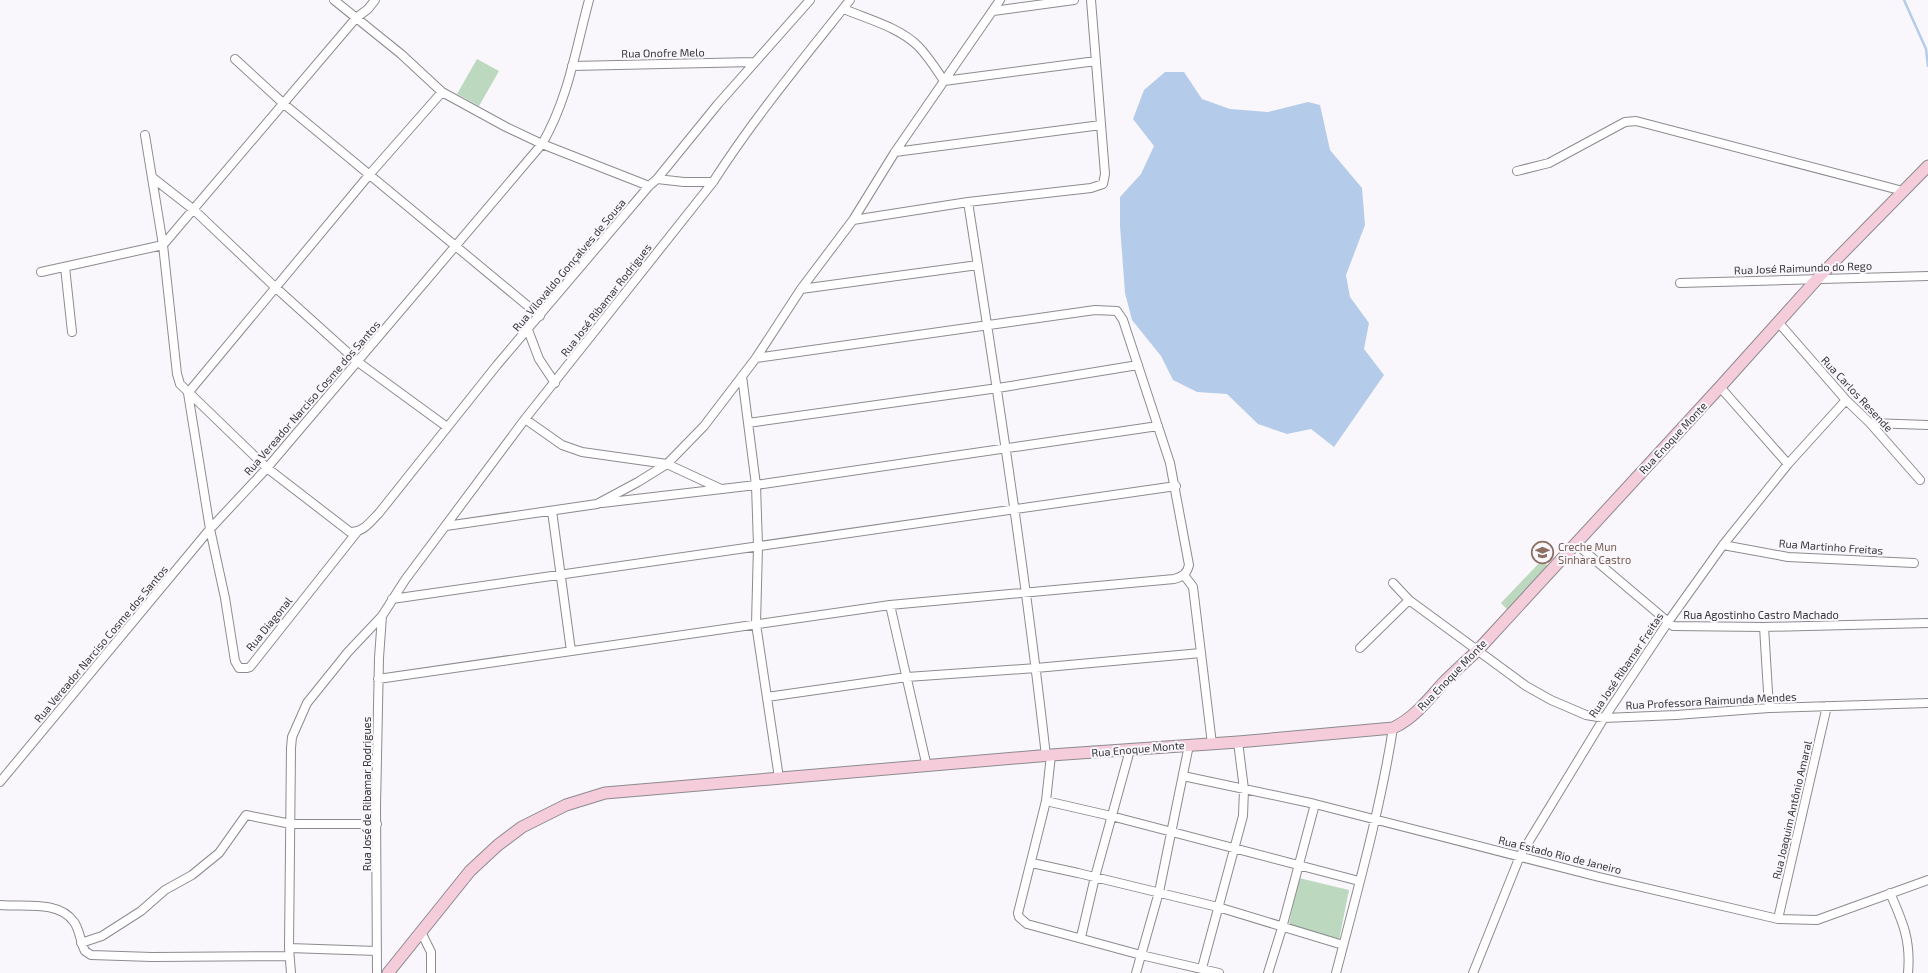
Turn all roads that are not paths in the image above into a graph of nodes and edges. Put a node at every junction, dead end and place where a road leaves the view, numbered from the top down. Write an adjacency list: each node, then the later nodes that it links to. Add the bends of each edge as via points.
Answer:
1 (334, 0): 11 (street)
2 (374, 0): 11 (street)
3 (589, 0): 15 (street, Rua Vereador Narciso Cosme dos Santos)
4 (810, 0): 14 (street, Rua Vilovaldo Gonçalves de Sousa)
5 (850, 0): 9 (street, Rua José Ribamar Rodrigues)
6 (1000, 0): 10 (street)
7 (1074, 0): 10 (street)
8 (1091, 0): 13 (street)
9 (844, 8): 16 (street, via 910,39 925,54); 28 (street, Rua José Ribamar Rodrigues, via 731,153)
10 (993, 11): 16 (street)
11 (356, 18): 17 (street, via 401,54); 18 (street)
12 (235, 59): 18 (street)
13 (1096, 61): 16 (street); 19 (street)
14 (754, 62): 15 (street, Rua Onofre Melo); 27 (street, Rua Vilovaldo Gonçalves de Sousa)
15 (572, 66): 21 (street, Rua Vereador Narciso Cosme dos Santos, via 557,115)
16 (944, 81): 22 (street)
17 (442, 92): 21 (street); 25 (street)
18 (284, 104): 25 (street); 32 (street)
19 (1102, 125): 22 (street); 31 (street, via 1106,174 1103,184)
20 (145, 135): 26 (street)
21 (542, 144): 29 (street); 35 (street, Rua Vereador Narciso Cosme dos Santos)
22 (895, 152): 33 (street)
23 (1928, 166): 30 (main road, Rua Enoque Monte)
24 (1517, 171): 30 (street, via 1549,163 1625,122 1636,121)
25 (369, 175): 35 (street); 42 (street)
26 (153, 178): 32 (street); 34 (street)
27 (657, 179): 28 (street); 29 (street, Rua Vilovaldo Gonçalves de Sousa)
28 (713, 182): 53 (street, Rua José Ribamar Rodrigues)
29 (649, 186): 44 (street, Rua Vilovaldo Gonçalves de Sousa)
30 (1903, 191): 40 (main road, Rua Enoque Monte)
31 (968, 202): 33 (street); 36 (street)
32 (194, 210): 34 (street); 42 (street)
33 (853, 220): 43 (street)
34 (163, 245): 37 (street); 56 (street, via 177,374 180,384)
35 (455, 247): 44 (street); 50 (street, Rua Vereador Narciso Cosme dos Santos)
36 (978, 265): 43 (street); 46 (street)
37 (65, 267): 38 (street); 48 (street)
38 (41, 272)
39 (1928, 276): 40 (street, Rua José Raimundo do Rego)
40 (1818, 278): 41 (street, Rua José Raimundo do Rego); 45 (main road, Rua Enoque Monte)
41 (1680, 283)
42 (275, 287): 50 (street); 56 (street)
43 (801, 289): 49 (street)
44 (540, 316): 47 (street, Rua Vilovaldo Gonçalves de Sousa)
45 (1778, 322): 54 (main road, Rua Enoque Monte); 57 (street, Rua Carlos Resende)
46 (988, 326): 49 (street); 51 (street, via 1095,310 1117,311 1123,320); 55 (street)
47 (528, 330): 53 (street); 63 (street, Rua Vilovaldo Gonçalves de Sousa)
48 (72, 332)
49 (756, 358): 52 (street)
50 (358, 362): 63 (street); 67 (street, Rua Vereador Narciso Cosme dos Santos)
51 (1138, 364): 55 (street); 61 (street)
52 (742, 376): 59 (street); 65 (street, via 704,426)
53 (554, 383): 58 (street, Rua José Ribamar Rodrigues)
54 (1720, 387): 66 (street); 78 (main road, Rua Enoque Monte)
55 (998, 388): 59 (street); 64 (street)
56 (188, 393): 67 (street); 76 (street)
57 (1846, 400): 60 (street, Rua Carlos Resende); 66 (street, Rua José Ribamar Freitas)
58 (526, 419): 65 (street, via 562,445 582,452); 75 (street, Rua José Ribamar Rodrigues)
59 (748, 423): 69 (street)
60 (1870, 423): 62 (street); 68 (street, Rua Carlos Resende)
61 (1158, 426): 64 (street); 70 (street)
62 (1928, 426)
63 (447, 428): 77 (street, Rua Vilovaldo Gonçalves de Sousa, via 379,512)
64 (1006, 448): 69 (street); 73 (street)
65 (666, 464): 71 (street); 72 (street)
66 (1788, 464): 79 (street, Rua José Ribamar Freitas)
67 (268, 468): 76 (street, Rua Vereador Narciso Cosme dos Santos); 77 (street, via 343,527 350,532)
68 (1920, 480)
69 (756, 485): 71 (street); 80 (street)
70 (1176, 486): 73 (street); 83 (street, via 1189,565)
71 (722, 489): 72 (street)
72 (597, 504): 74 (street)
73 (1015, 509): 80 (street); 85 (street)
74 (552, 511): 75 (street); 82 (street)
75 (446, 526): 86 (street, Rua José Ribamar Rodrigues)
76 (210, 529): 77 (street, Rua Diagonal, via 235,661 239,668 247,668); 115 (street, Rua Vereador Narciso Cosme dos Santos)
77 (357, 532)
78 (1576, 544): 90 (street, Rua Agostinho Castro Machado); 96 (main road, Rua Enoque Monte)
79 (1723, 545): 81 (street, Rua Martinho Freitas, via 1788,557); 90 (street, Rua José Ribamar Freitas)
80 (758, 546): 82 (street); 92 (street)
81 (1914, 564)
82 (560, 574): 86 (street); 95 (street)
83 (1184, 575): 85 (street, via 1174,579); 97 (street, via 1193,586)
84 (1393, 583): 87 (street, Rua Professora Raimunda Mendes)
85 (1027, 592): 88 (street); 98 (street)
86 (392, 599): 89 (street, Rua José Ribamar Rodrigues)
87 (1409, 600): 94 (street); 96 (street, Rua Professora Raimunda Mendes)
88 (890, 605): 92 (street); 99 (street)
89 (382, 616): 100 (street, Rua José de Ribamar Rodrigues); 121 (street, via 348,652 307,703 297,722 291,748)
90 (1668, 622): 93 (street, Rua Agostinho Castro Machado, via 1678,626); 105 (street, Rua José Ribamar Freitas)
91 (1928, 623): 93 (street, Rua Agostinho Castro Machado)
92 (756, 624): 95 (street); 101 (street)
93 (1764, 628): 104 (street)
94 (1360, 648)
95 (571, 651): 100 (street)
96 (1477, 651): 105 (street, Rua Professora Raimunda Mendes, via 1526,686 1551,700 1586,715); 106 (main road, Rua Enoque Monte, via 1422,707 1402,724)
97 (1201, 653): 98 (street); 109 (street)
98 (1036, 668): 99 (street); 111 (street)
99 (907, 676): 101 (street); 112 (street)
100 (378, 679): 122 (street, Rua José de Ribamar Rodrigues)
101 (767, 697): 114 (street)
102 (1928, 703): 103 (street, Rua Professora Raimunda Mendes)
103 (1827, 706): 104 (street, Rua Professora Raimunda Mendes); 135 (street, Rua Joaquim Antônio Amaral)
104 (1769, 708): 105 (street, Rua Professora Raimunda Mendes)
105 (1604, 718): 125 (street, Rua José Ribamar Freitas)
106 (1393, 728): 107 (main road, Rua Enoque Monte); 120 (street)
107 (1238, 742): 109 (main road, Rua Enoque Monte); 116 (street)
108 (1188, 744): 109 (main road, Rua Enoque Monte); 110 (main road, Rua Enoque Monte); 113 (street)
109 (1212, 744)
110 (1130, 750): 111 (main road, Rua Enoque Monte); 119 (street)
111 (1049, 755): 112 (main road, Rua Enoque Monte); 117 (street)
112 (927, 767): 114 (main road, Rua Enoque Monte)
113 (1184, 776): 116 (street, Rua Estado Rio de Janeiro); 123 (street)
114 (779, 778): 137 (main road, Rua Enoque Monte, via 626,790 605,793 566,805 522,827 484,857)
115 (0, 782)
116 (1244, 789): 118 (street, Rua Estado Rio de Janeiro); 124 (street, via 1243,816)
117 (1046, 801): 119 (street); 126 (street)
118 (1314, 804): 120 (street, Rua Estado Rio de Janeiro); 127 (street)
119 (1111, 816): 123 (street); 128 (street)
120 (1376, 821): 125 (street, Rua Estado Rio de Janeiro); 130 (street)
121 (291, 824): 122 (street); 139 (street, via 246,815 219,853 192,875 165,890 141,911 102,936); 142 (street)
122 (377, 824): 141 (street, Rua José de Ribamar Rodrigues)
123 (1170, 831): 124 (street); 131 (street)
124 (1234, 848): 127 (street); 134 (street)
125 (1520, 856): 135 (street, Rua Estado Rio de Janeiro); 153 (street, Rua José Ribamar Freitas)
126 (1032, 863): 128 (street); 138 (street, via 1019,917 1027,924)
127 (1299, 864): 130 (street); 136 (street)
128 (1094, 877): 131 (street); 138 (street)
129 (1928, 880): 132 (street, Rua Estado Rio de Janeiro)
130 (1359, 881): 140 (street)
131 (1159, 892): 134 (street); 143 (street)
132 (1890, 893): 135 (street, Rua Estado Rio de Janeiro, via 1817,920); 154 (street, via 1904,924 1910,953)
133 (0, 905): 139 (street, via 55,908 67,914 75,923)
134 (1218, 907): 136 (street); 144 (street)
135 (1778, 919)
136 (1282, 928): 140 (street); 151 (street)
137 (421, 932): 147 (main road, Rua Enoque Monte); 148 (street, via 431,952)
138 (1081, 937): 143 (street)
139 (81, 943): 142 (street, via 85,951 99,956)
140 (1343, 945): 152 (street)
141 (377, 951): 142 (street); 146 (street, Rua José de Ribamar Rodrigues)
142 (289, 952): 145 (street)
143 (1141, 955): 144 (street); 149 (street)
144 (1202, 968): 150 (street)
145 (292, 973)
146 (377, 973)
147 (388, 973)
148 (431, 973)
149 (1136, 973)
150 (1220, 973)
151 (1268, 973)
152 (1336, 973)
153 (1473, 973)
154 (1908, 973)

